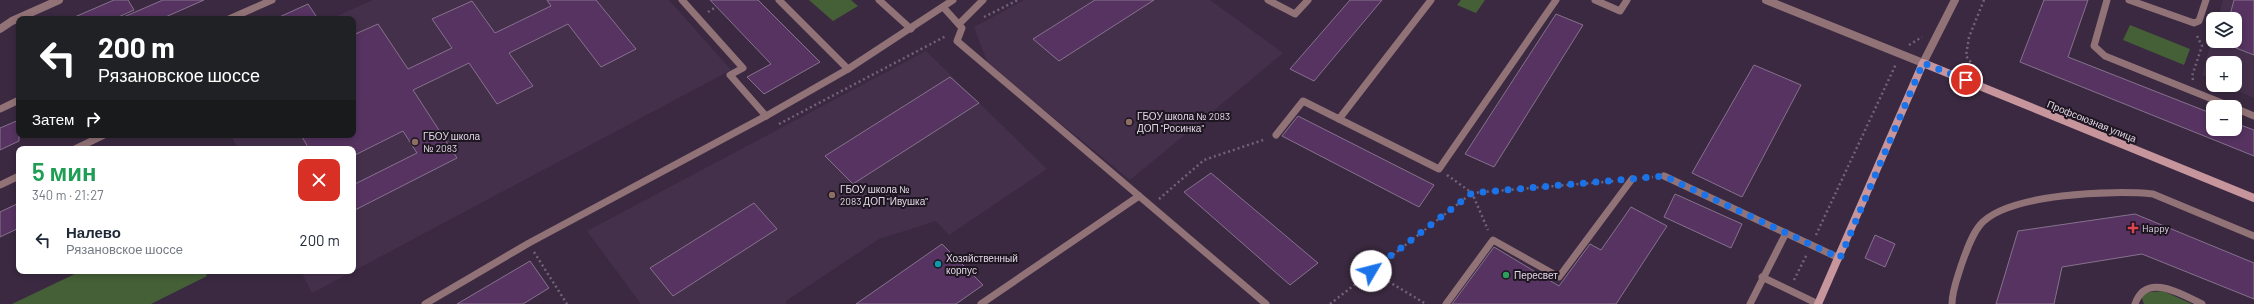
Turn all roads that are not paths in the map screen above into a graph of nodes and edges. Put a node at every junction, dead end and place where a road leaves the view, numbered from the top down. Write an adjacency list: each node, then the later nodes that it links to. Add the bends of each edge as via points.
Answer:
1 (59, 0): 20 (street)
2 (272, 0): 21 (lane)
3 (682, 0): 32 (lane, via 743,68 730,75)
4 (778, 0): 27 (lane)
5 (879, 0): 25 (lane)
6 (953, 0): 19 (lane)
7 (984, 0): 23 (lane)
8 (1268, 0): 9 (lane, via 1295,14)
9 (1308, 0)
10 (1431, 0): 34 (lane)
11 (1556, 0): 34 (lane, via 1439,169)
12 (1595, 0): 13 (lane, via 1620,10)
13 (1627, 0)
14 (1766, 0): 26 (street)
15 (1955, 0): 26 (street)
16 (2107, 0): 28 (lane, via 2094,46 2098,51)
17 (2129, 0): 18 (lane, via 2190,22 2199,21)
18 (2206, 0)
19 (944, 8): 23 (lane); 25 (lane)
20 (23, 16)
21 (236, 16)
22 (16, 19): 24 (street)
23 (959, 24): 42 (lane, via 962,28 957,41)
24 (0, 29)
25 (911, 29): 27 (lane)
26 (1923, 63): 43 (main road, Профсоюзная улица); 46 (main road)
27 (848, 69): 32 (lane)
28 (2214, 100)
29 (16, 101): 30 (lane)
30 (0, 109)
31 (2242, 111): 33 (lane)
32 (766, 116): 48 (lane, via 529,243)
33 (2254, 116)
34 (1339, 119): 35 (lane, via 1303,101 1274,134)
35 (1276, 135)
36 (98, 138): 37 (lane)
37 (81, 146)
38 (1664, 176): 44 (lane)
39 (16, 177): 41 (lane)
40 (1632, 179): 51 (lane, via 1559,277 1492,240)
41 (0, 185)
42 (1139, 196): 49 (lane); 50 (lane)
43 (2254, 198)
44 (1786, 233): 46 (lane); 47 (lane)
45 (2254, 236): 54 (lane, via 2154,194 2117,191 2068,195 2022,204 1981,223 1952,294)
46 (1840, 258): 53 (main road)
47 (1762, 277): 52 (lane); 53 (lane)
48 (425, 304)
49 (982, 304)
50 (1266, 304)
51 (1446, 304)
52 (1750, 304)
53 (1818, 304)
54 (1952, 304)
55 (2135, 304): 56 (lane, via 2140,293 2151,287 2164,288)
56 (2202, 304)

